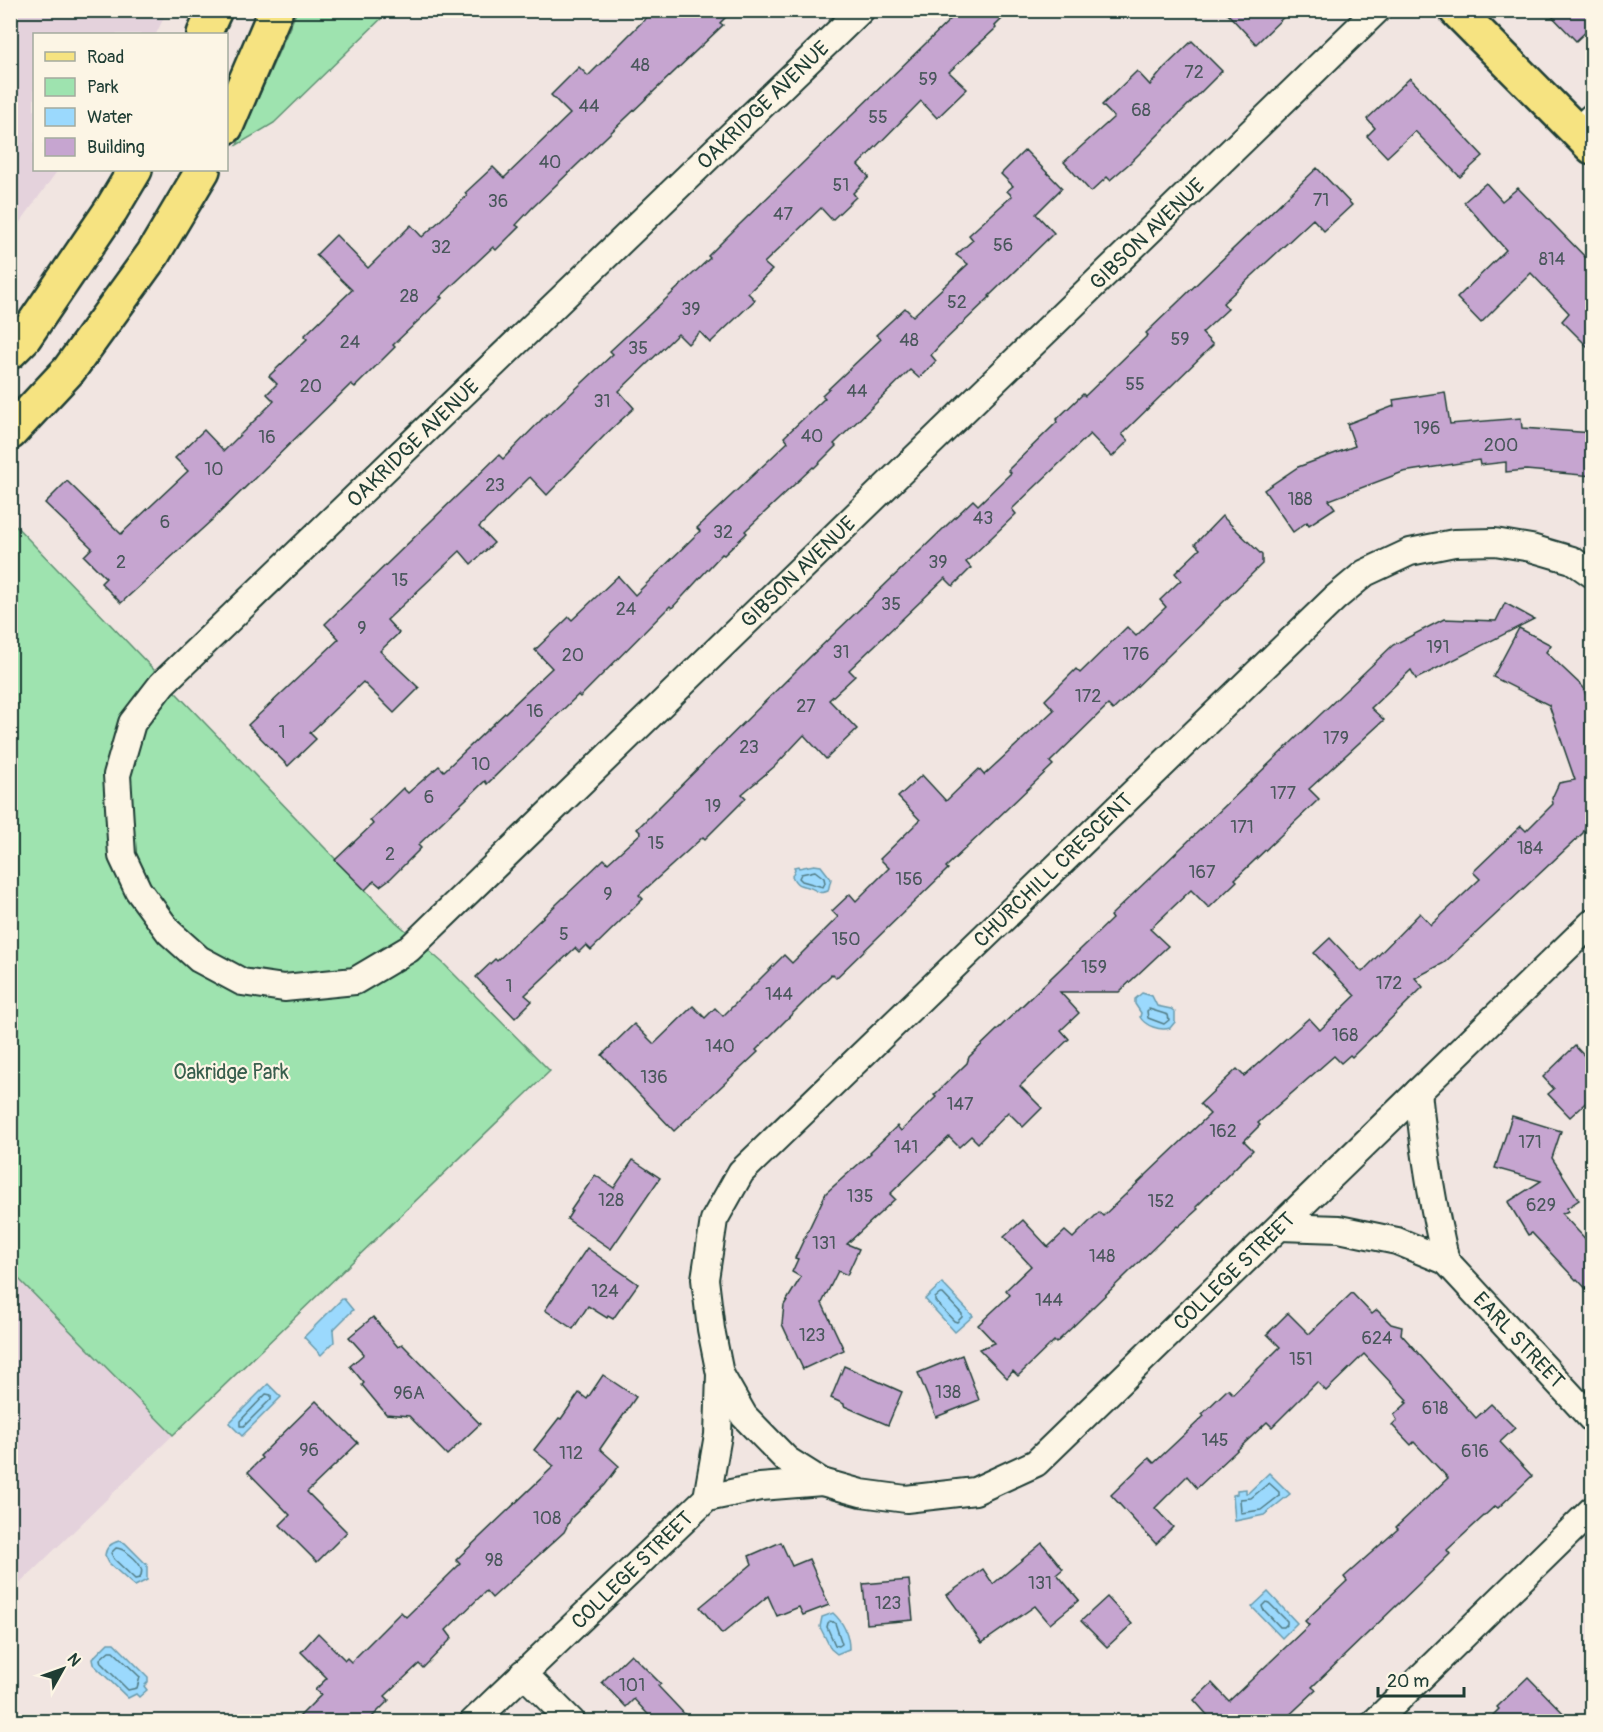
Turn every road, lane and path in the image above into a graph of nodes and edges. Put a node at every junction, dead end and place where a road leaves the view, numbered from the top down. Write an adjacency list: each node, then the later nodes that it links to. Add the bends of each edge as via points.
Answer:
1 (215, 10): 6 (main road)
2 (276, 10): 7 (main road)
3 (861, 10): 16 (street, OAKRIDGE AVENUE, via 162,684 132,723 117,775 122,856 138,890)
4 (1377, 10): 16 (street, GIBSON AVENUE, via 409,949 355,981 284,988 242,982 198,959)
5 (1456, 10): 8 (main road)
6 (204, 33)
7 (228, 122)
8 (1587, 132)
9 (134, 171): 11 (main road, via 24,338)
10 (202, 171): 12 (main road, via 153,254 76,360)
11 (10, 352)
12 (10, 433)
13 (1582, 559): 14 (street, CHURCHILL CRESCENT); 20 (street, CHURCHILL CRESCENT, via 1496,542 1454,543 1410,552 1365,573 1335,598 741,1172 714,1221 705,1279)
14 (1593, 574)
15 (1593, 923): 17 (street, COLLEGE STREET)
16 (169, 932)
17 (1418, 1092): 18 (street, COLLEGE STREET); 19 (street, EARL STREET, via 1423,1148)
18 (1280, 1227): 19 (street, EARL STREET, via 1339,1229 1397,1241); 23 (street, COLLEGE STREET, via 1036,1463 975,1491 906,1499 861,1493)
19 (1446, 1261): 21 (street, EARL STREET)
20 (720, 1374): 22 (street, CHURCHILL CRESCENT, via 744,1416); 24 (street, CHURCHILL CRESCENT, via 718,1436)
21 (1593, 1419)
22 (767, 1442): 23 (street, COLLEGE STREET)
23 (822, 1482): 24 (street, COLLEGE STREET, via 760,1487)
24 (707, 1498): 26 (street, COLLEGE STREET)
25 (1593, 1510): 29 (street)
26 (523, 1674): 27 (street, COLLEGE STREET); 28 (street)
27 (473, 1722)
28 (572, 1722)
29 (1375, 1722)

